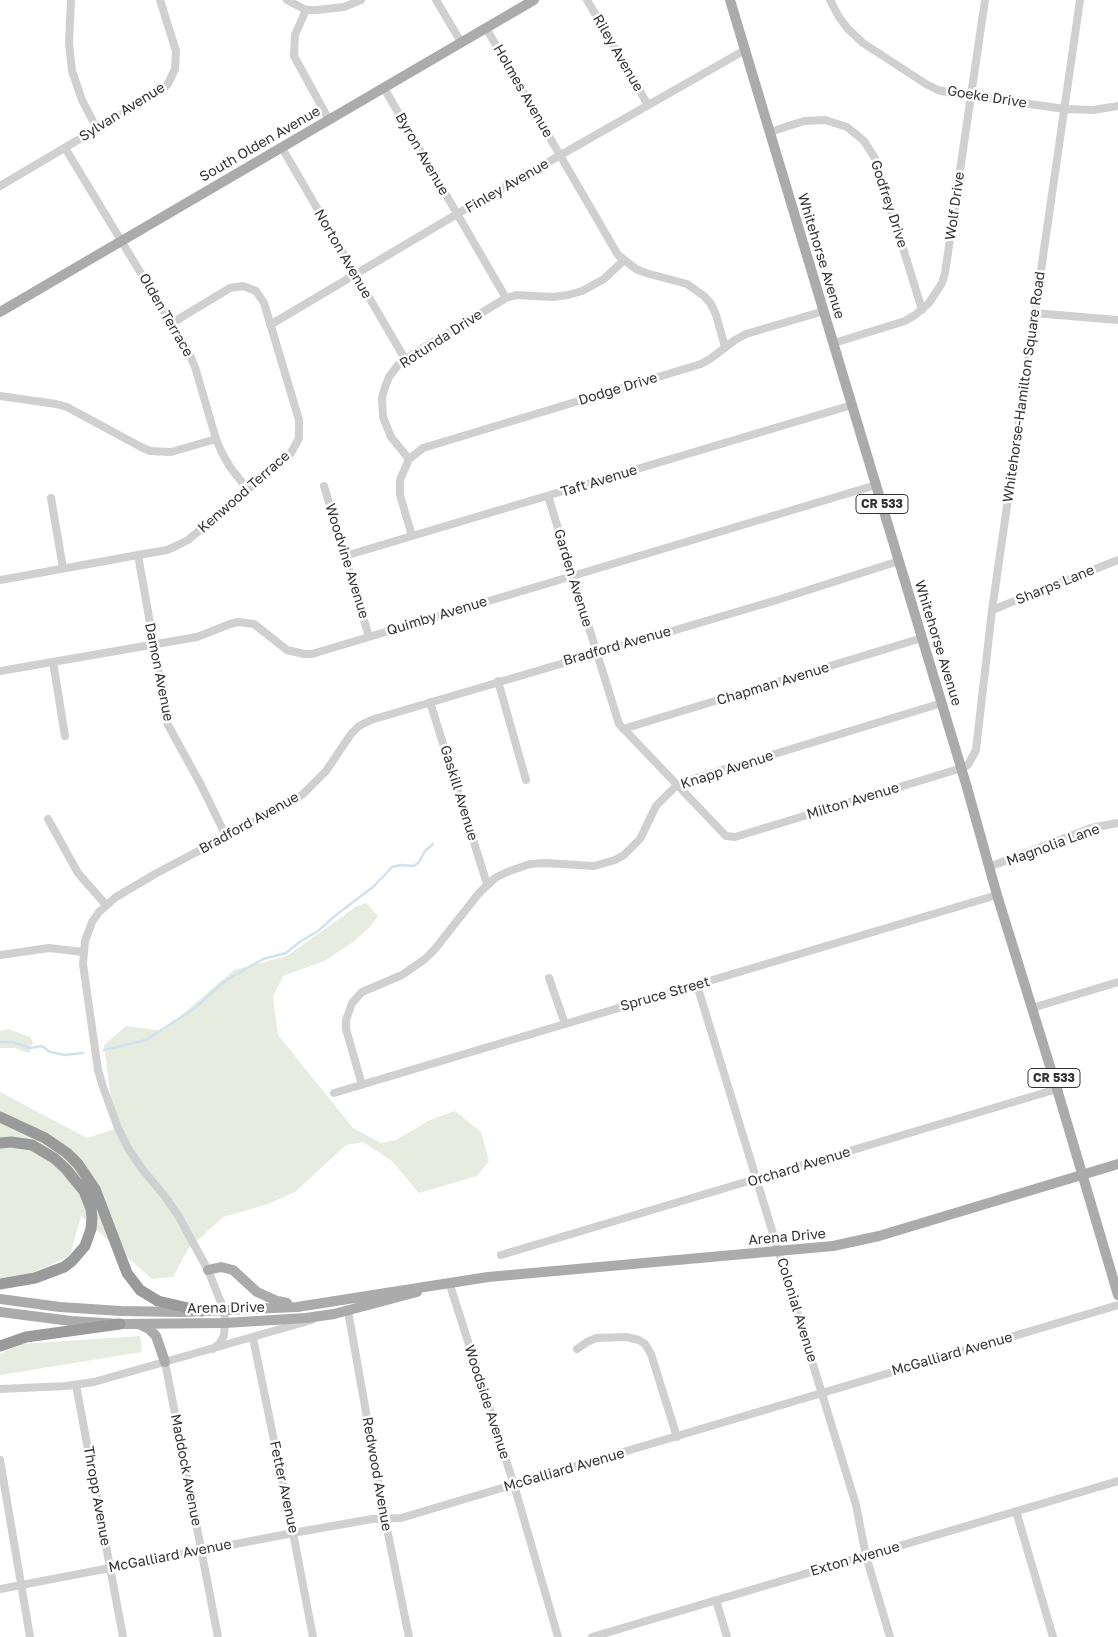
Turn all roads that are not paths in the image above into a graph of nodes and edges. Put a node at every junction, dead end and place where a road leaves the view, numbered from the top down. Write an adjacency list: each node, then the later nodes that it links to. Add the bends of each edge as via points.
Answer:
1 (71, 0): 22 (street, via 69,43 72,71)
2 (160, 0): 22 (street, Sylvan Avenue, via 176,51 172,77 161,91)
3 (287, 0): 12 (street)
4 (362, 0): 12 (street, via 344,7)
5 (436, 0): 14 (street)
6 (534, 0): 13 (main road, South Olden Avenue)
7 (587, 0): 18 (street, Riley Avenue)
8 (730, 0): 15 (main road, Whitehorse Avenue / CR 533)
9 (830, 0): 17 (street, Goeke Drive, via 844,23 863,43 930,86)
10 (985, 0): 17 (street, Wolf Drive)
11 (1080, 0): 20 (street, Whitehorse-Hamilton Square Road)
12 (306, 10): 21 (street, via 296,35 294,56)
13 (486, 28): 14 (main road, South Olden Avenue); 26 (street, Holmes Avenue)
14 (461, 42): 16 (main road, South Olden Avenue)
15 (745, 50): 18 (street, Finley Avenue); 23 (main road, Whitehorse Avenue / CR 533)
16 (384, 88): 21 (main road, South Olden Avenue); 28 (street, Byron Avenue)
17 (971, 96): 20 (street, Goeke Drive); 33 (street, Wolf Drive, via 945,273 936,294)
18 (648, 105): 26 (street, Finley Avenue)
19 (1118, 106): 20 (street, Goeke Drive, via 1093,110)
20 (1065, 109): 36 (street, Whitehorse-Hamilton Square Road)
21 (329, 120): 25 (main road, South Olden Avenue)
22 (97, 129): 24 (street, Sylvan Avenue)
23 (770, 132): 33 (street, Godfrey Drive, via 804,121 825,120 847,127 864,141 876,160); 34 (main road, Whitehorse Avenue / CR 533)
24 (65, 148): 27 (street, Sylvan Avenue); 29 (street, Olden Terrace)
25 (282, 148): 29 (main road, South Olden Avenue); 31 (street, Norton Avenue)
26 (561, 155): 28 (street, Finley Avenue); 30 (street, Holmes Avenue, via 612,247)
27 (1, 183)
28 (457, 214): 31 (street, Finley Avenue); 32 (street, Byron Avenue)
29 (121, 241): 35 (main road, South Olden Avenue); 38 (street, Olden Terrace)
30 (624, 260): 32 (street, Rotunda Drive, via 604,279 582,291 553,297 516,295); 41 (street, Holmes Avenue, via 646,274 687,284 704,296 716,315)
31 (355, 274): 39 (street, Finley Avenue); 42 (street, Norton Avenue)
32 (506, 298): 42 (street, Rotunda Drive)
33 (922, 310): 40 (street, Wolf Drive, via 905,321)
34 (824, 311): 40 (main road, Whitehorse Avenue / CR 533); 41 (street, Dodge Drive, via 746,334)
35 (0, 312)
36 (1034, 313): 37 (street); 60 (street, Whitehorse-Hamilton Square Road)
37 (1118, 320)
38 (172, 323): 39 (street, Kenwood Terrace, via 230,288 242,286 260,296); 45 (street, Olden Terrace, via 195,366)
39 (270, 325): 49 (street, Kenwood Terrace, via 300,429 291,453)
40 (834, 343): 44 (main road, Whitehorse Avenue / CR 533)
41 (725, 347): 46 (street, Dodge Drive, via 701,364 428,446)
42 (405, 359): 46 (street, Rotunda Drive, via 389,377 382,408 391,437)
43 (0, 396): 45 (street, via 67,407 150,451 171,452)
44 (852, 405): 47 (main road, Whitehorse Avenue / CR 533); 50 (street, Taft Avenue)
45 (216, 439): 49 (street, Olden Terrace, via 230,467)
46 (409, 458): 52 (street, via 399,488)
47 (876, 484): 56 (main road, Whitehorse Avenue / CR 533); 58 (street, Quimby Avenue)
48 (324, 486): 54 (street, Woodvine Avenue)
49 (248, 490): 53 (street, Kenwood Terrace, via 184,542 168,550)
50 (548, 496): 52 (street, Taft Avenue); 58 (street, Garden Avenue)
51 (52, 498): 57 (street)
52 (412, 536): 54 (street, Taft Avenue)
53 (138, 555): 57 (street, Kenwood Terrace); 63 (street, Damon Avenue)
54 (345, 556): 61 (street, Woodvine Avenue)
55 (1118, 560): 60 (street, Sharps Lane)
56 (899, 561): 62 (main road, Whitehorse Avenue / CR 533); 64 (street, Bradford Avenue)
57 (63, 568): 59 (street, Kenwood Terrace)
58 (572, 576): 61 (street, Quimby Avenue); 64 (street, Garden Avenue)
59 (0, 580)
60 (992, 610): 72 (street, Whitehorse-Hamilton Square Road, via 976,750 968,765)
61 (369, 637): 63 (street, Quimby Avenue, via 304,654 287,650 254,624 238,622 197,636)
62 (922, 638): 69 (main road, Whitehorse Avenue / CR 533); 70 (street, Chapman Avenue)
63 (153, 644): 65 (street, Quimby Avenue); 78 (street, Damon Avenue, via 168,725)
64 (596, 653): 67 (street, Bradford Avenue); 70 (street, Garden Avenue, via 618,724)
65 (53, 662): 66 (street, Quimby Avenue); 71 (street)
66 (0, 672)
67 (498, 682): 68 (street, Bradford Avenue); 73 (street)
68 (430, 702): 78 (street, Bradford Avenue, via 359,726 326,771 303,794); 80 (street, Gaskill Avenue)
69 (942, 703): 72 (main road, Whitehorse Avenue / CR 533); 74 (street, Knapp Avenue)
70 (623, 729): 74 (street, Garden Avenue)
71 (65, 736)
72 (962, 768): 77 (street, Milton Avenue); 79 (main road, Whitehorse Avenue / CR 533)
73 (526, 780)
74 (676, 786): 77 (street, Garden Avenue, via 726,836); 80 (street, Knapp Avenue, via 656,806 640,840 615,860 594,866 530,864 507,872)
75 (48, 819): 82 (street, via 78,873)
76 (1118, 823): 79 (street, Magnolia Lane, via 1091,828)
77 (744, 834)
78 (226, 836): 82 (street, Bradford Avenue, via 154,874)
79 (989, 867): 81 (main road, Whitehorse Avenue / CR 533)
80 (488, 884): 90 (street, Knapp Avenue, via 425,959 402,975 362,992 352,1003 346,1029)
81 (997, 895): 87 (street, Spruce Street); 88 (main road, Whitehorse Avenue / CR 533)
82 (106, 905): 83 (street, Bradford Avenue, via 90,927)
83 (83, 952): 84 (street, via 49,948); 100 (street, Bradford Avenue, via 98,1070 109,1105 129,1150 179,1217)
84 (0, 955)
85 (548, 978): 89 (street)
86 (1118, 982): 88 (street)
87 (697, 985): 89 (street, Spruce Street); 97 (street, Colonial Avenue)
88 (1032, 1008): 91 (main road, Whitehorse Avenue / CR 533)
89 (565, 1024): 90 (street, Spruce Street)
90 (362, 1085): 92 (street, Spruce Street)
91 (1057, 1090): 96 (main road, Whitehorse Avenue / CR 533); 97 (street, Orchard Avenue)
92 (334, 1093)
93 (0, 1117): 108 (highway, via 46,1138 78,1164 95,1189 127,1273 140,1290 158,1301)
94 (0, 1143): 102 (highway, via 32,1145 54,1158 84,1192 92,1218 85,1246 64,1267 35,1278)
95 (1118, 1164): 96 (main road, Arena Drive)
96 (1082, 1176): 98 (main road, Arena Drive, via 859,1242); 103 (main road, Whitehorse Avenue / CR 533, via 1112,1262)
97 (757, 1179): 98 (street, Colonial Avenue); 99 (street, Orchard Avenue, via 541,1246)
98 (779, 1252): 101 (main road, Arena Drive); 122 (street, Colonial Avenue)
99 (501, 1255)
100 (208, 1270): 105 (main road, via 221,1267 233,1270 267,1298); 107 (street, Bradford Avenue)
101 (449, 1282): 105 (main road, Arena Drive); 109 (main road, Arena Drive); 126 (street, Woodside Avenue)
102 (0, 1284)
103 (1118, 1295)
104 (0, 1299): 108 (main road, Arena Drive, via 121,1311)
105 (311, 1305): 107 (main road, Arena Drive)
106 (1118, 1305): 122 (street, McGalliard Avenue)
107 (224, 1310): 108 (main road, Arena Drive); 113 (street, Bradford Avenue)
108 (201, 1311)
109 (348, 1311): 111 (main road, Arena Drive); 128 (street, Redwood Avenue)
110 (0, 1312): 114 (main road, Arena Drive)
111 (334, 1314): 113 (main road, Arena Drive); 115 (street)
112 (136, 1323): 113 (main road, Arena Drive); 114 (main road, Arena Drive); 119 (main road, via 156,1336)
113 (225, 1323): 117 (street, Bradford Avenue, via 224,1336)
114 (120, 1324): 116 (highway, via 26,1337)
115 (253, 1338): 117 (street); 129 (street, Fetter Avenue)
116 (0, 1346)
117 (212, 1349): 119 (street)
118 (577, 1349): 123 (street, via 596,1338 626,1336 645,1344)
119 (165, 1362): 120 (street); 130 (street, Maddock Avenue)
120 (76, 1385): 121 (street); 132 (street, Thropp Avenue)
121 (0, 1389)
122 (822, 1393): 123 (street, McGalliard Avenue); 131 (street, Colonial Avenue, via 856,1505)
123 (677, 1437): 126 (street, McGalliard Avenue)
124 (0, 1460): 133 (street)
125 (1118, 1481): 127 (street, Exton Avenue)
126 (514, 1485): 128 (street, McGalliard Avenue, via 401,1518); 141 (street, Woodside Avenue)
127 (1016, 1511): 131 (street, Exton Avenue); 145 (street)
128 (385, 1518): 129 (street, McGalliard Avenue); 140 (street, Redwood Avenue)
129 (293, 1533): 130 (street, McGalliard Avenue); 139 (street, Fetter Avenue)
130 (202, 1550): 132 (street, McGalliard Avenue); 138 (street, Maddock Avenue)
131 (866, 1556): 135 (street, Exton Avenue); 144 (street, Colonial Avenue)
132 (110, 1568): 133 (street, McGalliard Avenue); 137 (street, Thropp Avenue)
133 (20, 1585): 134 (street, McGalliard Avenue); 136 (street)
134 (0, 1589)
135 (716, 1600): 142 (street, Exton Avenue); 143 (street)
136 (30, 1637)
137 (123, 1637)
138 (218, 1637)
139 (312, 1637)
140 (409, 1637)
141 (558, 1637)
142 (592, 1637)
143 (727, 1637)
144 (890, 1637)
145 (1053, 1637)

